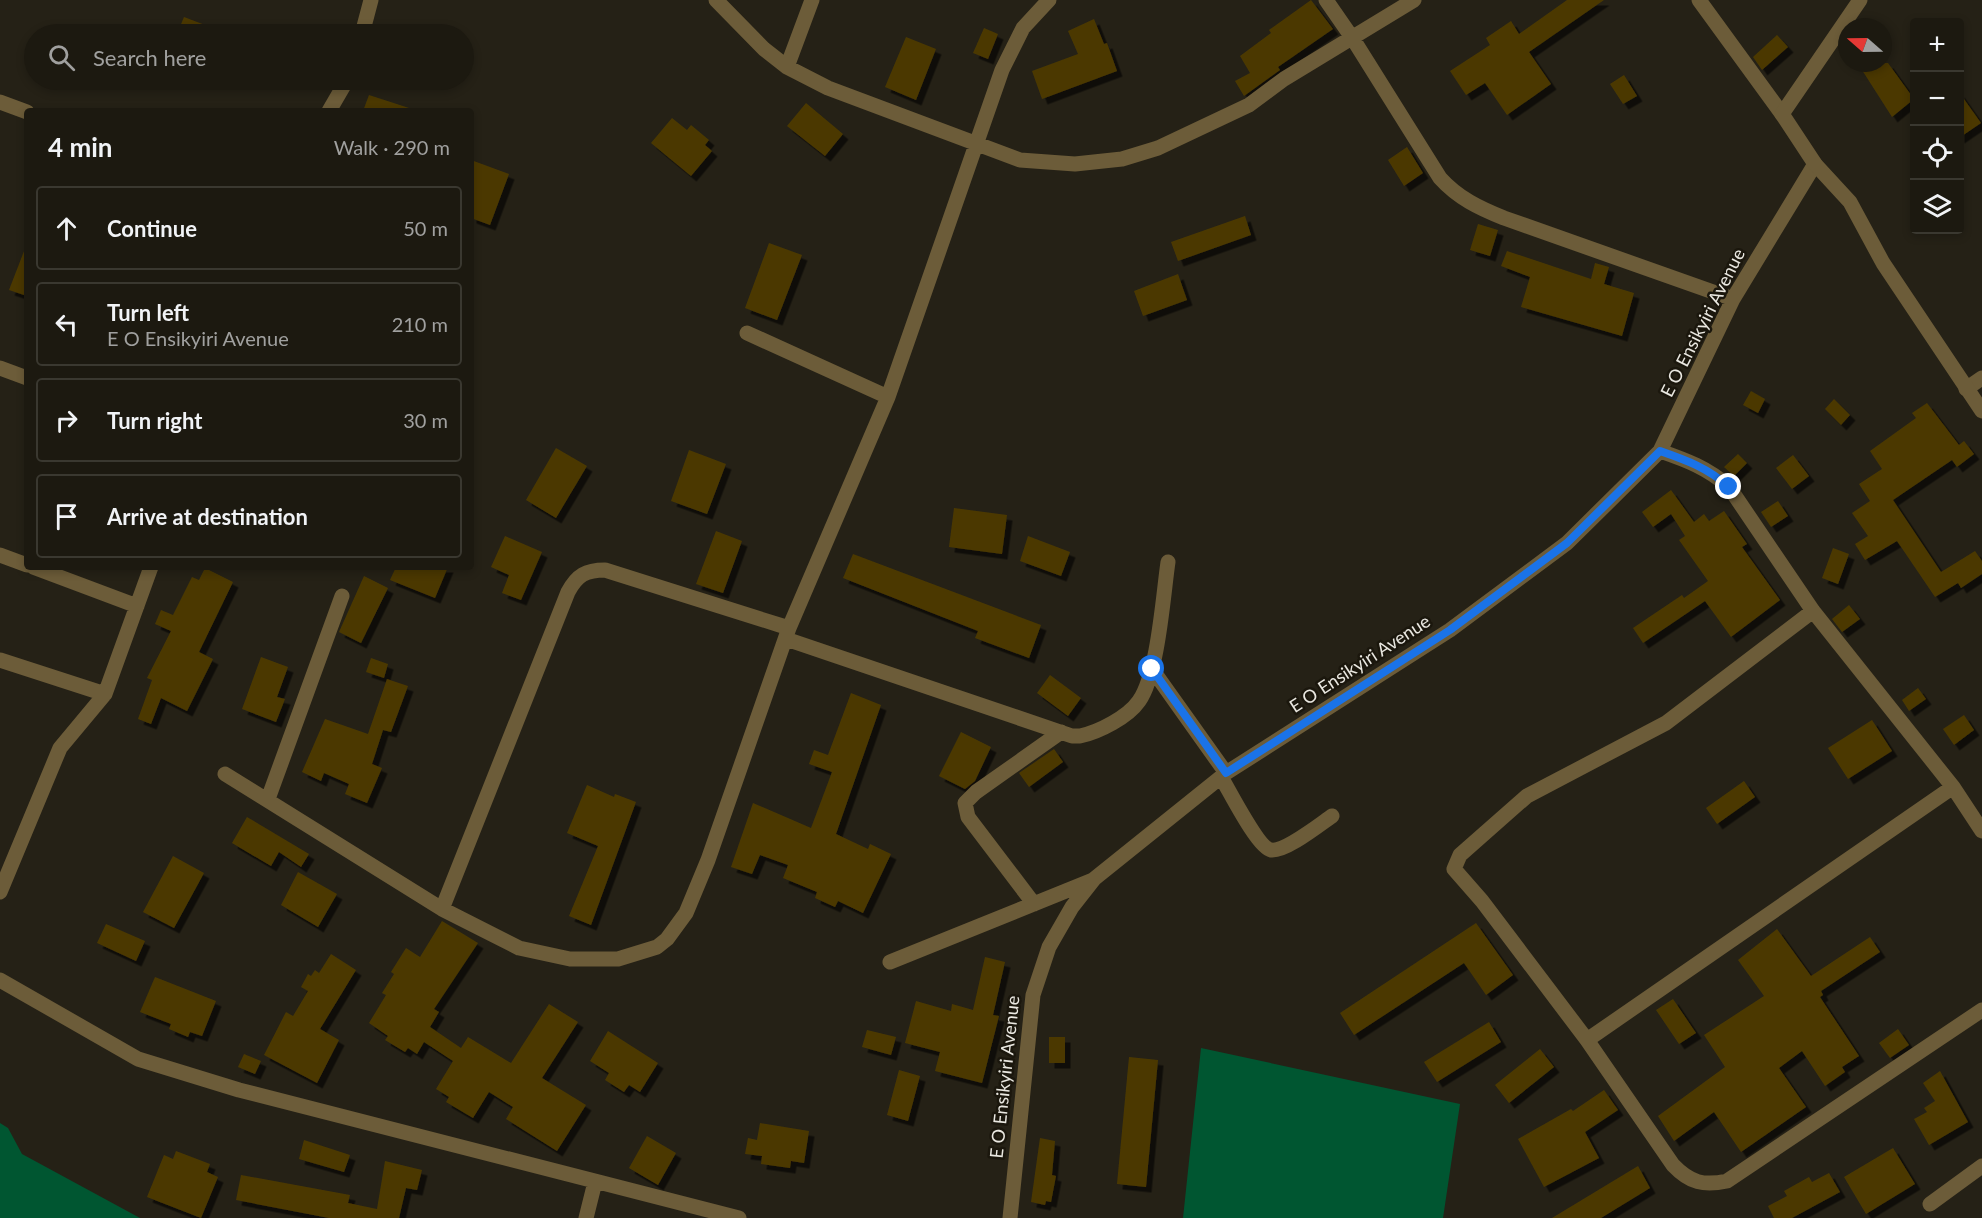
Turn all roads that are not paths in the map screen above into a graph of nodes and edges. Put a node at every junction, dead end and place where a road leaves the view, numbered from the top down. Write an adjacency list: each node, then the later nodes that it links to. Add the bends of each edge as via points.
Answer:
1 (371, 0): 9 (street)
2 (716, 0): 11 (street, via 764,50)
3 (812, 0): 11 (street)
4 (1049, 0): 17 (street, via 1023,28 1002,70)
5 (1326, 0): 10 (street)
6 (1414, 0): 10 (street)
7 (1699, 0): 16 (street)
8 (1860, 0): 16 (street)
9 (365, 24)
10 (1353, 39): 17 (street, via 1284,79 1249,105 1158,148 1122,159 1045,164); 19 (street, via 1450,190 1504,218)
11 (787, 67): 17 (street, via 828,88)
12 (341, 90): 14 (street)
13 (0, 102): 15 (street)
14 (331, 108)
15 (24, 111)
16 (1782, 114): 18 (street)
17 (975, 145): 25 (street)
18 (1815, 164): 19 (street, E O Ensikyiri Avenue); 24 (street, via 1850,202 1883,263)
19 (1733, 299): 27 (street, E O Ensikyiri Avenue)
20 (747, 333): 25 (street)
21 (0, 368): 22 (street)
22 (24, 377)
23 (1982, 378): 24 (street)
24 (1966, 389): 26 (street)
25 (888, 397): 36 (street)
26 (1982, 411)
27 (1660, 451): 35 (street, via 1699,465 1729,487); 42 (street, E O Ensikyiri Avenue, via 1558,550 1450,630)
28 (0, 555): 30 (street)
29 (1168, 562): 38 (street)
30 (24, 564)
31 (41, 570): 34 (street)
32 (150, 570): 34 (street)
33 (342, 596): 44 (street)
34 (137, 606): 39 (street)
35 (1813, 611): 43 (street); 54 (street, via 1666,723 1527,796 1455,863 1461,880 1482,901)
36 (788, 633): 40 (street); 50 (street, via 686,913 657,947 618,958 570,958 519,948); 50 (street, via 605,570 583,573 574,580)
37 (0, 660): 39 (street)
38 (1152, 669): 40 (street, via 1145,690 1130,712 1089,734 1072,736); 42 (street)
39 (105, 694): 48 (street, via 60,748)
40 (1061, 732): 49 (street, via 965,803 968,817)
41 (225, 774): 44 (street)
42 (1224, 775): 45 (street, via 1265,848 1283,848); 47 (street, E O Ensikyiri Avenue)
43 (1953, 787): 46 (street); 54 (street)
44 (268, 799): 50 (street)
45 (1332, 816)
46 (1982, 831)
47 (1094, 879): 49 (street); 60 (street, E O Ensikyiri Avenue, via 1049,947 1032,995)
48 (0, 891)
49 (1034, 904): 51 (street)
50 (442, 909)
51 (890, 962)
52 (0, 980): 56 (street, via 138,1059 239,1090)
53 (1982, 1010): 54 (street, via 1727,1181 1709,1185 1684,1178 1673,1165)
54 (1587, 1040)
55 (1982, 1166): 57 (street)
56 (595, 1182): 58 (street); 59 (street)
57 (1930, 1204)
58 (586, 1218)
59 (739, 1218)
60 (1010, 1218)

